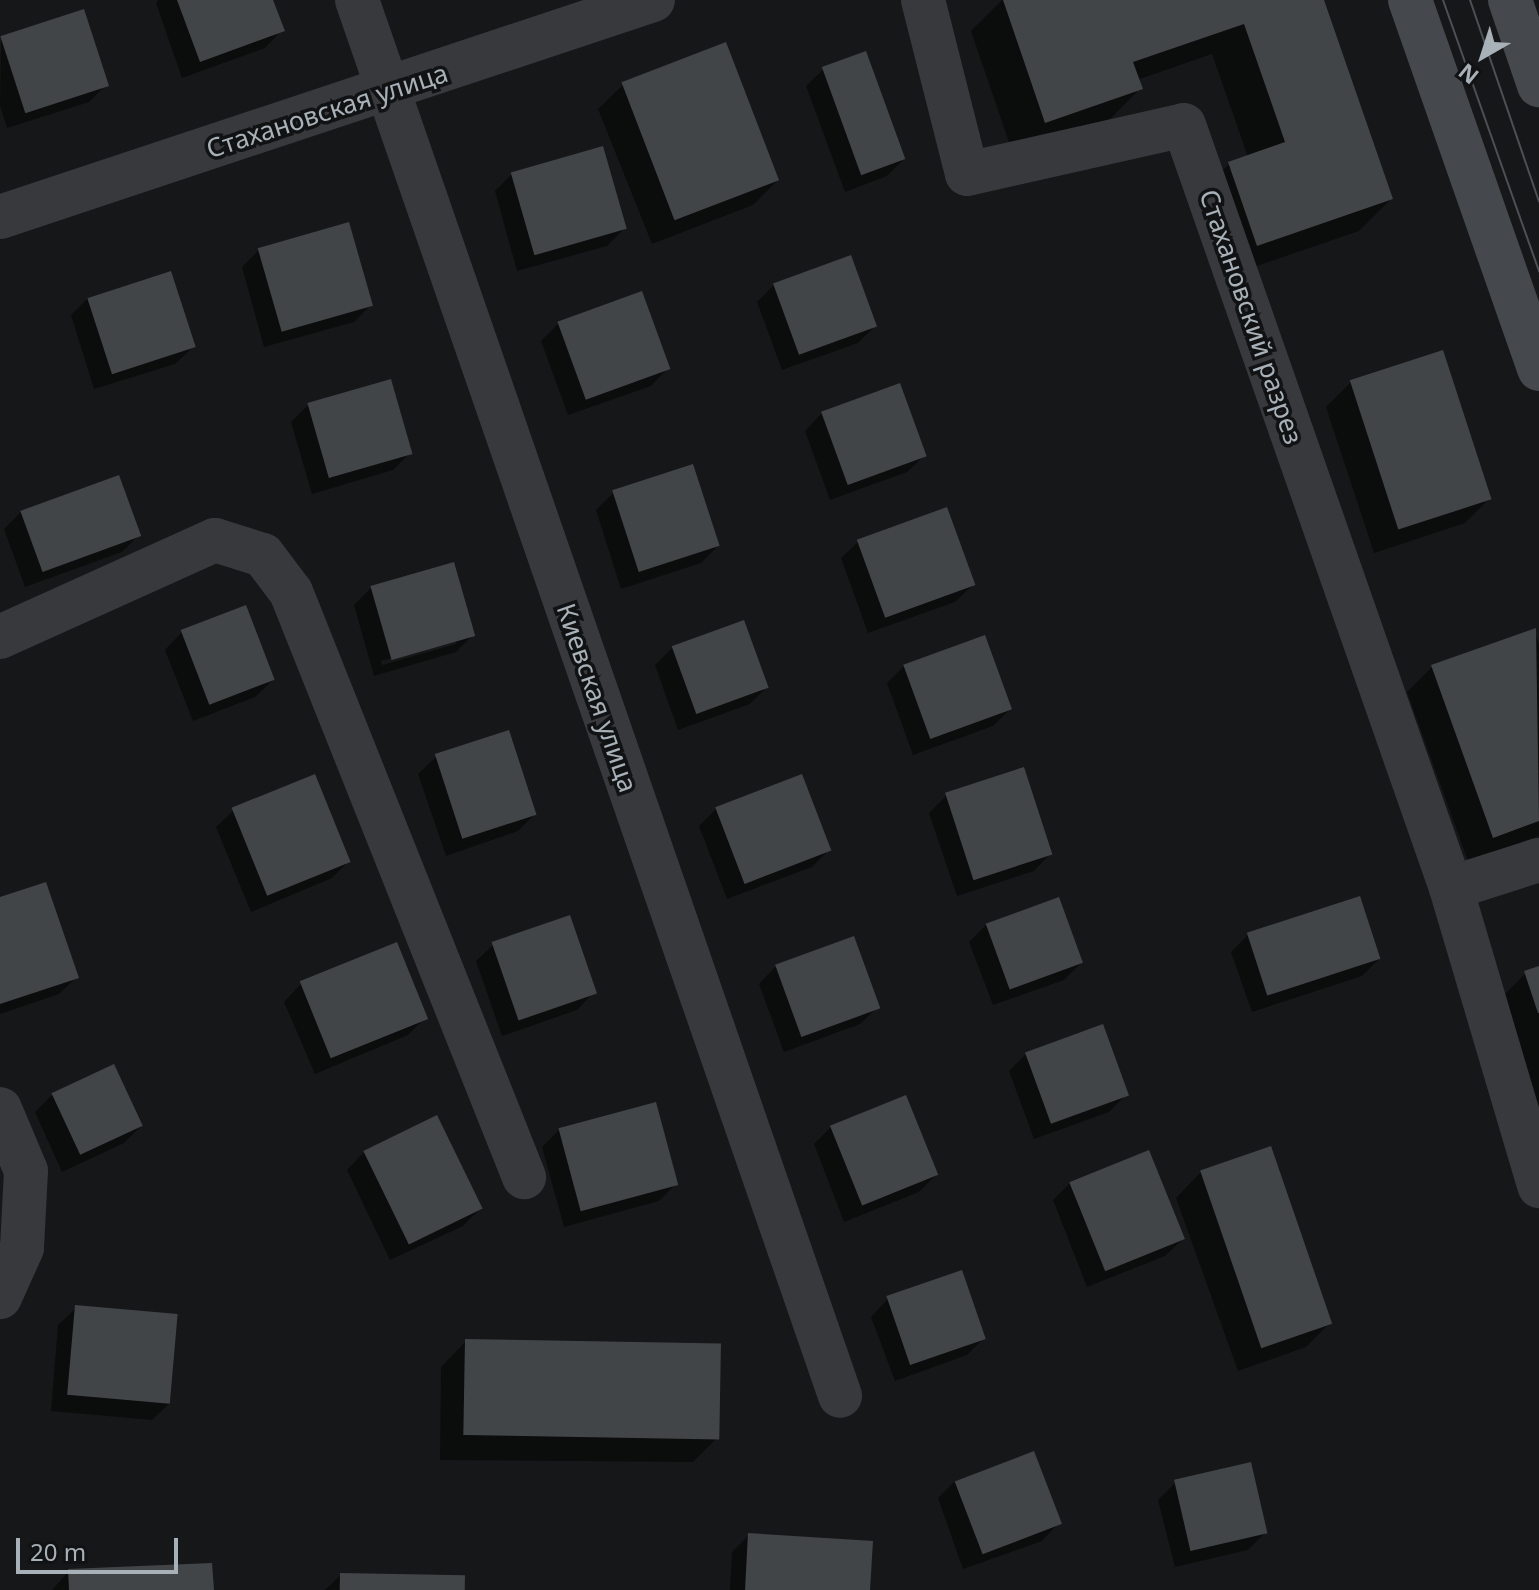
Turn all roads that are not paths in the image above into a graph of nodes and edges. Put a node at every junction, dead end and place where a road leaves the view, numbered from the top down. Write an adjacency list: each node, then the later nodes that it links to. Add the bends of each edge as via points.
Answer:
1 (357, 0): 7 (street, Киевская улица)
2 (653, 0): 7 (street, Стахановская улица)
3 (923, 0): 12 (street, Стахановский разрез, via 967,174 1184,125)
4 (1410, 0): 9 (main road)
5 (1510, 0): 6 (main road)
6 (1539, 85)
7 (386, 92): 8 (street, Стахановская улица); 17 (street, Киевская улица)
8 (0, 217)
9 (1539, 369)
10 (0, 637): 14 (street, via 215,540 263,555 291,592)
11 (1539, 860): 12 (street)
12 (1451, 888): 15 (street, Стахановский разрез)
13 (0, 1109): 16 (street, via 26,1171 22,1248)
14 (524, 1177)
15 (1539, 1186)
16 (0, 1297)
17 (840, 1396)

